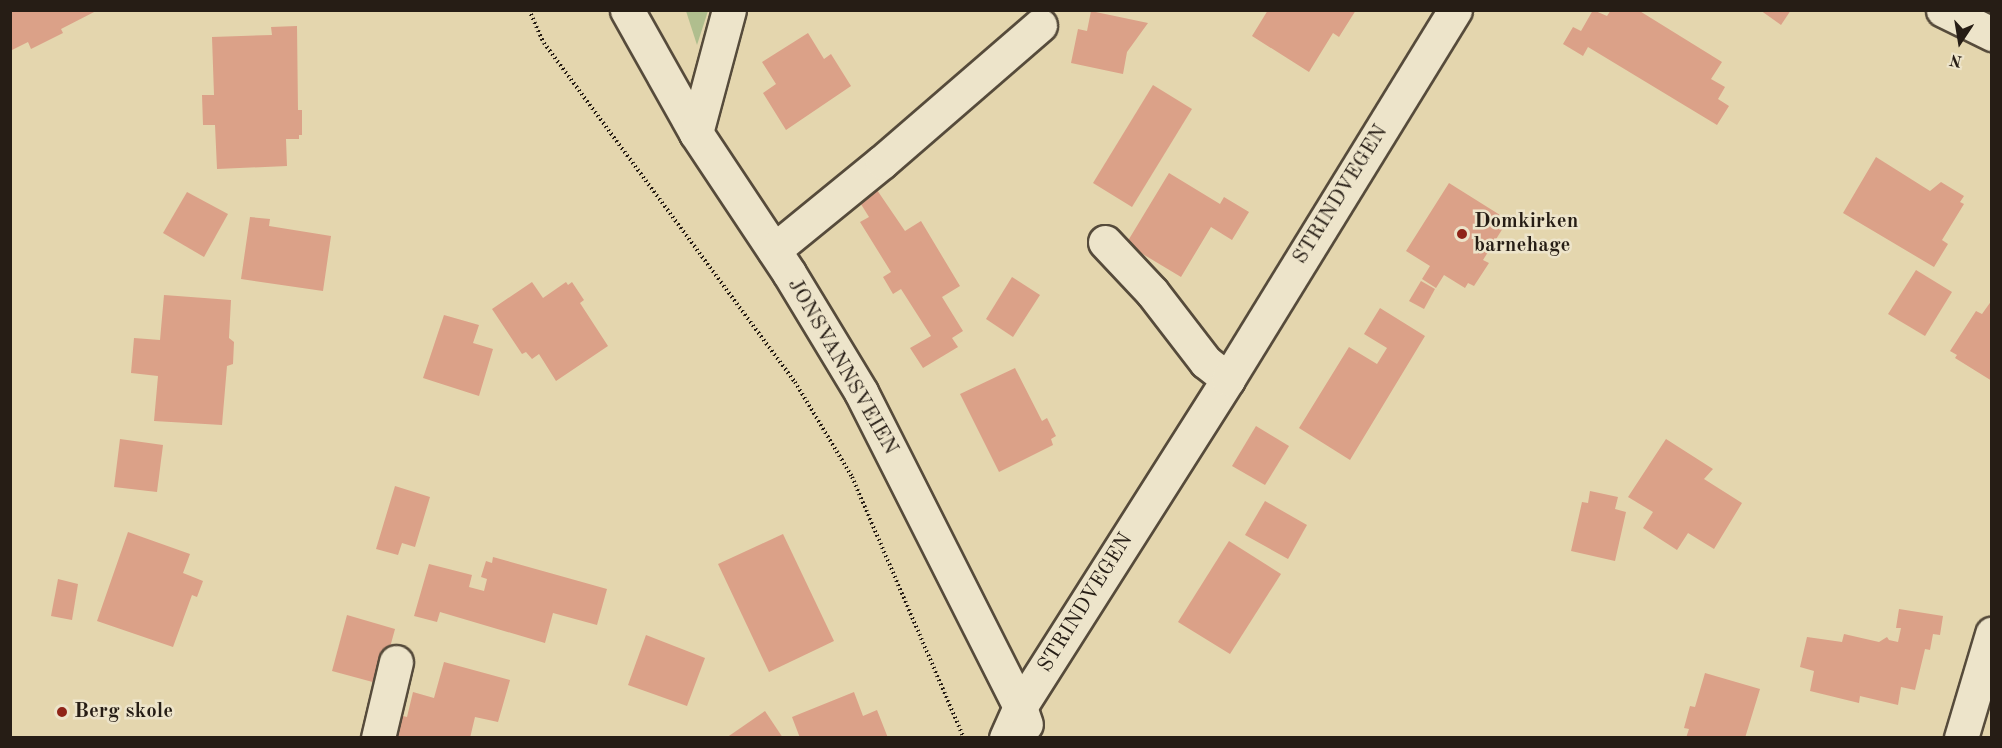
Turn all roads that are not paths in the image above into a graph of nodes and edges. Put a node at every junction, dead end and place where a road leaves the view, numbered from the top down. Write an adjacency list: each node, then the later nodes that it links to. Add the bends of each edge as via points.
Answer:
1 (627, 10): 7 (street, JONSVANNSVEIEN)
2 (729, 10): 7 (street)
3 (1455, 10): 10 (street, STRINDVEGEN)
4 (1943, 10): 6 (street)
5 (1040, 25): 9 (street)
6 (1992, 34)
7 (696, 134): 9 (street, JONSVANNSVEIEN)
8 (1105, 242): 10 (street, via 1152,292 1206,362)
9 (774, 250): 13 (street, JONSVANNSVEIEN, via 861,392)
10 (1228, 379): 13 (street, STRINDVEGEN)
11 (1992, 634): 17 (street)
12 (396, 662): 14 (street)
13 (1020, 707): 15 (street, STRINDVEGEN); 16 (street, JONSVANNSVEIEN)
14 (378, 738)
15 (1006, 738)
16 (1030, 738)
17 (1961, 738)

